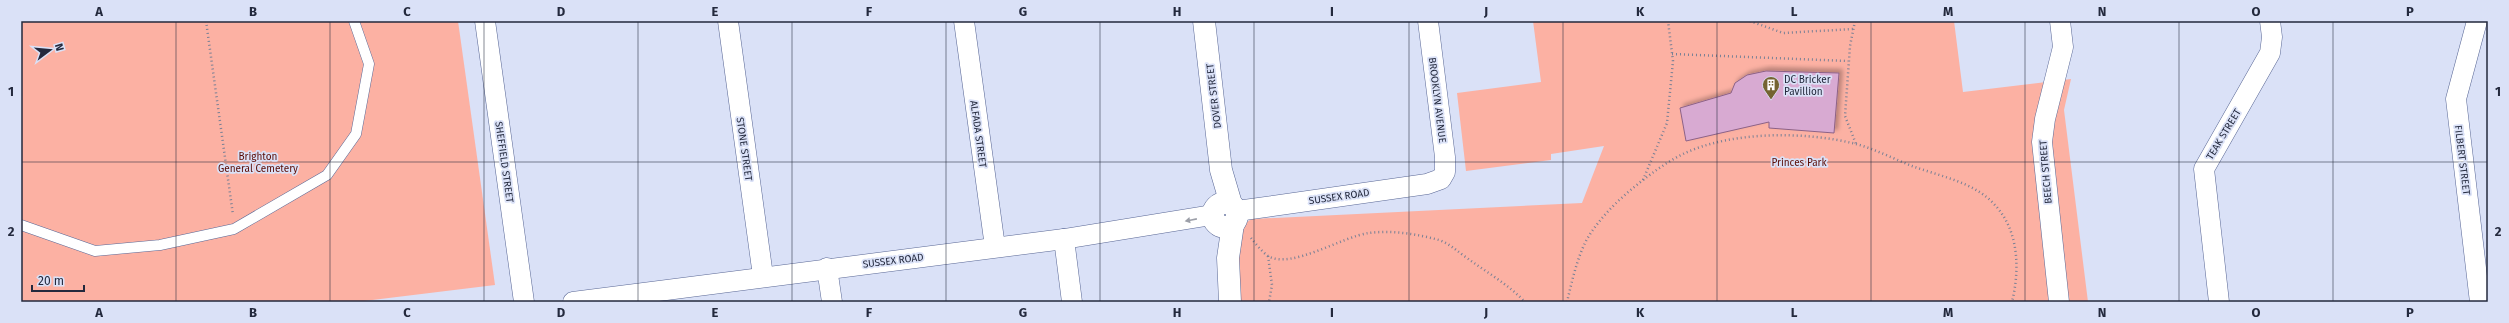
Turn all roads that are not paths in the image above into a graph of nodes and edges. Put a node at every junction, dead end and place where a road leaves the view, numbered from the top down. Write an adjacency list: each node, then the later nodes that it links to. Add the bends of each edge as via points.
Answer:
1 (354, 21): 12 (lane, via 369,64 356,134 327,175 234,229 160,245 95,251)
2 (485, 21): 18 (street, SHEFFIELD STREET)
3 (728, 21): 16 (street, STONE STREET)
4 (964, 21): 14 (street, ALFADA STREET)
5 (1204, 21): 11 (street, DOVER STREET)
6 (1428, 21): 10 (street, BROOKLYN AVENUE, via 1445,157)
7 (2060, 21): 23 (street, BEECH STREET, via 2063,47 2044,119 2042,142)
8 (2270, 21): 24 (street, TEAK STREET, via 2270,53 2204,169)
9 (2477, 21): 25 (street, FILBERT STREET, via 2456,99)
10 (1441, 179): 11 (street, SUSSEX ROAD, via 1427,184 1272,205)
11 (1228, 217): 13 (street, SUSSEX ROAD, one-way to 13); 22 (street, DOVER STREET)
12 (21, 225)
13 (1064, 239): 14 (street, SUSSEX ROAD); 21 (street)
14 (995, 247): 15 (street, SUSSEX ROAD)
15 (828, 268): 16 (street, SUSSEX ROAD); 20 (street)
16 (763, 276): 17 (street, SUSSEX ROAD)
17 (618, 299): 19 (street, SUSSEX ROAD)
18 (524, 302)
19 (573, 302)
20 (832, 302)
21 (1072, 302)
22 (1230, 302)
23 (2059, 302)
24 (2219, 302)
25 (2480, 302)

